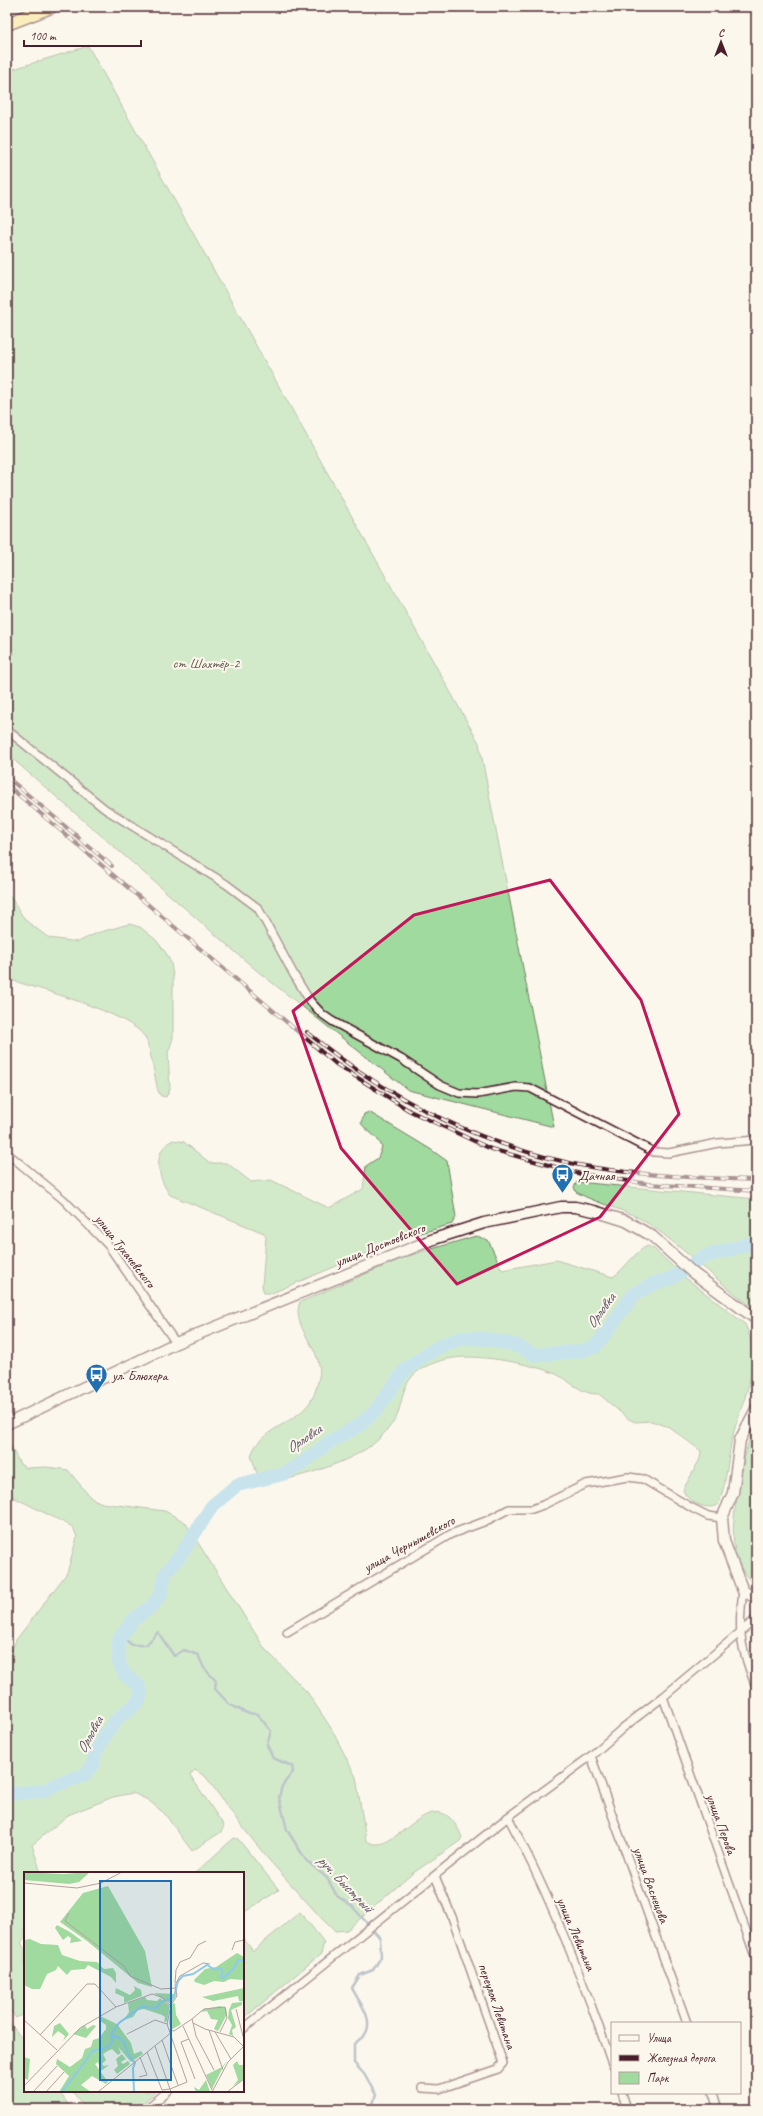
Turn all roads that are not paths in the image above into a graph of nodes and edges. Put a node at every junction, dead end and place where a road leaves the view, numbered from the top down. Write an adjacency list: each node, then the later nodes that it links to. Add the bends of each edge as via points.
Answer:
1 (51, 7): 2 (highway)
2 (7, 24)
3 (7, 730): 4 (street, via 105,809 226,884 258,908 294,976 322,1014 401,1059 440,1085 460,1093 471,1094 516,1087 530,1088 654,1152 669,1153 718,1143)
4 (756, 1140)
5 (7, 1153): 7 (street, улица Тухачевского, via 64,1200 108,1245)
6 (756, 1319): 7 (main road, улица Достоевского, via 693,1273 652,1236 626,1220 594,1211 561,1207 484,1223 434,1239)
7 (176, 1343): 9 (main road, улица Достоевского)
8 (756, 1409): 10 (main road, via 740,1440 733,1493)
9 (7, 1424)
10 (722, 1518): 11 (main road, via 724,1541); 14 (street, улица Чернышевского, via 708,1516 643,1479 628,1477 586,1484 543,1505 532,1509 509,1509 451,1534)
11 (743, 1591): 12 (main road); 15 (street)
12 (756, 1598)
13 (756, 1619): 15 (street)
14 (288, 1632)
15 (740, 1634): 16 (street, via 745,1658); 17 (street)
16 (756, 1687)
17 (663, 1697): 18 (street); 21 (street, улица Перова)
18 (591, 1756): 19 (street); 22 (street, улица Васнецова)
19 (508, 1817): 20 (street); 24 (street, улица Левитана, via 526,1850 560,1928)
20 (435, 1876): 23 (street); 25 (street, переулок Левитана, via 503,2063 498,2070 439,2089)
21 (756, 1959)
22 (687, 2022)
23 (244, 2028)
24 (611, 2061)
25 (422, 2088)
26 (167, 2092): 29 (street)
27 (622, 2094): 30 (street)
28 (713, 2094): 31 (street)
29 (146, 2109)
30 (627, 2109)
31 (718, 2109)

